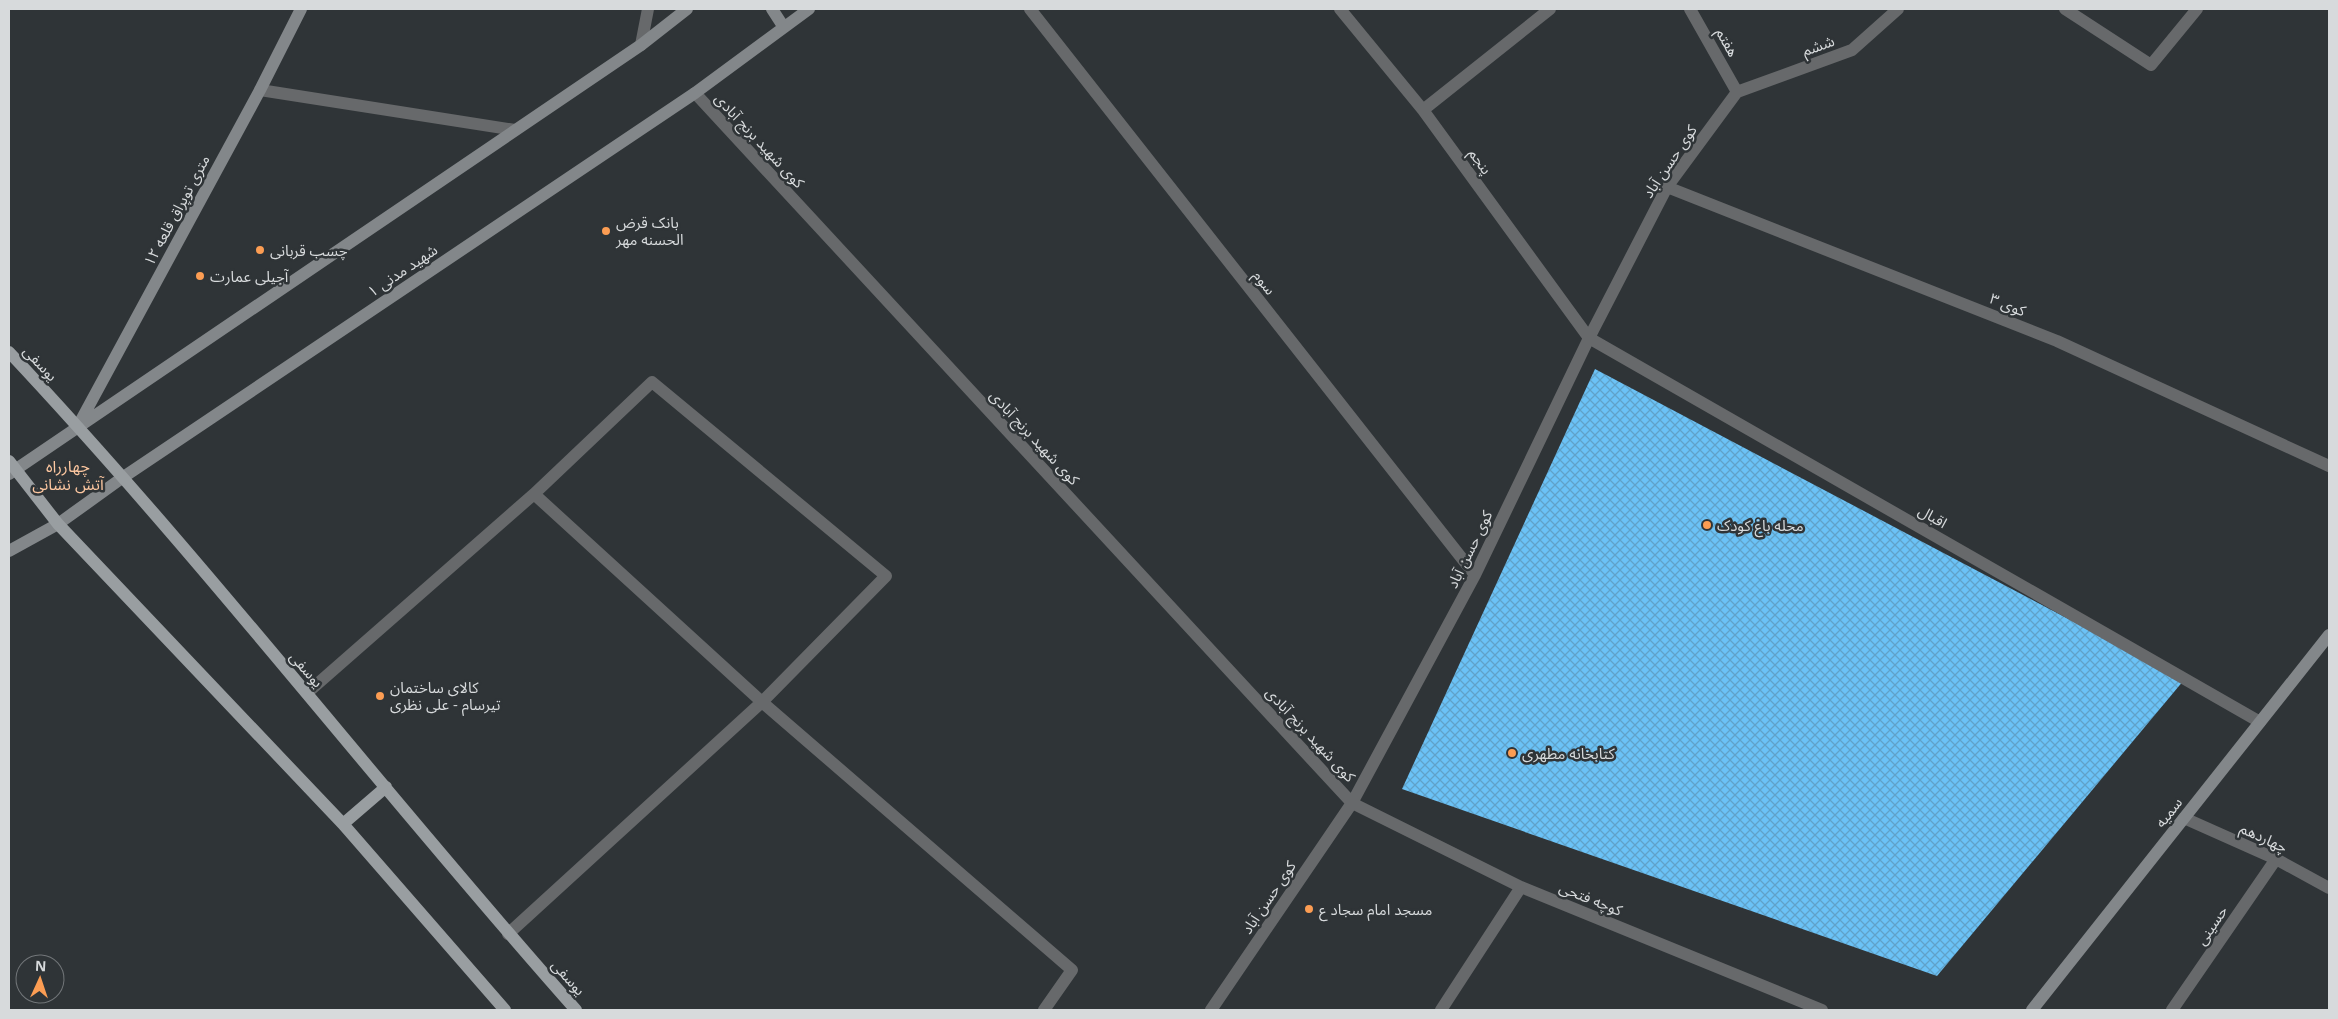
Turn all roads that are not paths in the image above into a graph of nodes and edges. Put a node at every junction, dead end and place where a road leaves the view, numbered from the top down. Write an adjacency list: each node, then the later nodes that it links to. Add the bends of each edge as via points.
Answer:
1 (301, 9): 15 (main road, ۱۲ متری توپراق قلعه)
2 (648, 9): 14 (street)
3 (687, 9): 14 (main road)
4 (772, 9): 13 (main road)
5 (809, 9): 13 (main road, شهید مدنی ۱)
6 (1030, 9): 30 (street, سوم)
7 (1340, 9): 18 (street, پنجم)
8 (1550, 9): 18 (street)
9 (1690, 9): 16 (street, هفتم)
10 (1898, 9): 16 (street, ششم, via 1852,50)
11 (2065, 9): 12 (street, via 2151,65)
12 (2196, 9)
13 (783, 26): 17 (main road, شهید مدنی ۱)
14 (641, 44): 19 (main road)
15 (260, 90): 19 (street); 23 (main road, ۱۲ متری توپراق قلعه)
16 (1736, 92): 20 (street, کوی حسن آباد)
17 (695, 93): 26 (main road, شهید مدنی ۱); 36 (street, کوی شهید برنج آبادی)
18 (1423, 110): 21 (street, پنجم)
19 (515, 130): 23 (main road)
20 (1668, 187): 21 (street, کوی حسن آباد); 24 (street, کوی ۳, via 2057,341)
21 (1589, 338): 30 (street, کوی حسن آباد); 34 (street, اقبال)
22 (9, 352): 23 (main road, یوسفی)
23 (78, 426): 25 (main road); 26 (main road, یوسفی)
24 (2329, 466)
25 (11, 468): 28 (main road)
26 (122, 478): 28 (main road, شهید مدنی ۱); 32 (main road, یوسفی)
27 (534, 494): 32 (street); 33 (street); 33 (street, via 652,382 886,576)
28 (58, 524): 29 (main road, شهید مدنی ۱); 38 (main road)
29 (9, 551)
30 (1475, 575): 36 (street, کوی حسن آباد)
31 (2329, 635): 34 (main road, سمیه)
32 (307, 693): 35 (main road, یوسفی)
33 (762, 702): 42 (street); 45 (street, via 1072,970)
34 (2260, 722): 37 (main road, سمیه)
35 (386, 787): 38 (main road); 42 (main road, یوسفی)
36 (1352, 802): 40 (street, کوچه فتحی); 46 (street, کوی حسن آباد)
37 (2184, 818): 39 (street, چهاردهم); 49 (main road, سمیه)
38 (343, 824): 43 (main road)
39 (2276, 859): 41 (street, چهاردهم); 50 (street, حسینی)
40 (1521, 887): 47 (street); 48 (street, کوچه فتحی)
41 (2329, 888)
42 (508, 934): 44 (main road, یوسفی)
43 (505, 1010)
44 (576, 1010)
45 (1044, 1010)
46 (1211, 1010)
47 (1441, 1010)
48 (1822, 1010)
49 (2032, 1010)
50 (2172, 1010)

